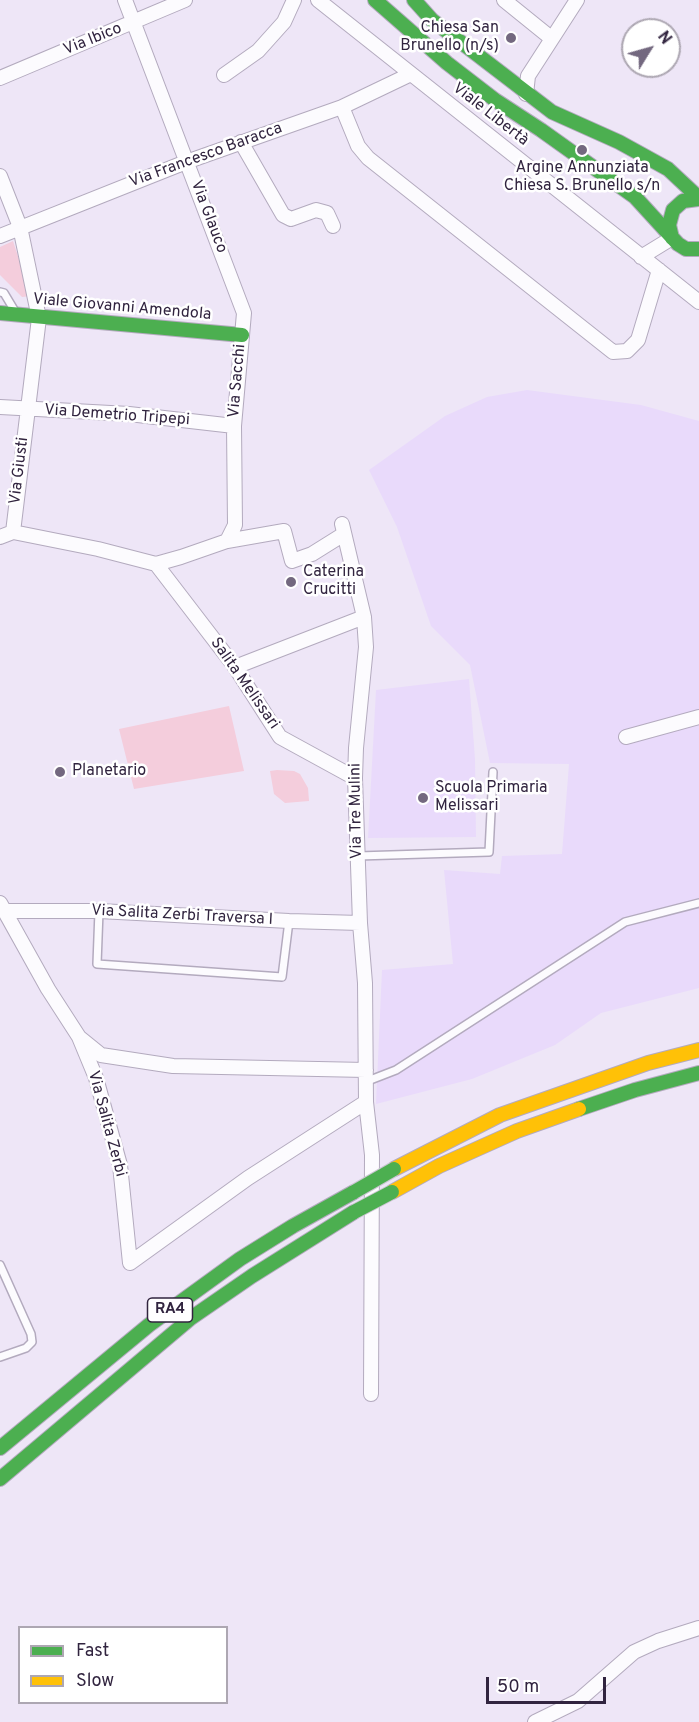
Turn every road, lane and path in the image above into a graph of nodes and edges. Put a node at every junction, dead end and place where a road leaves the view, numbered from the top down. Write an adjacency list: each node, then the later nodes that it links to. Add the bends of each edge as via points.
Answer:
1 (125, 0): 9 (street, Via Glauco)
2 (185, 0): 9 (street, Via Ibico)
3 (294, 0): 12 (street, via 284,22 258,51)
4 (318, 0): 11 (street, Viale Libertà)
5 (375, 0): 23 (main road, Viale Libertà, via 495,100 634,197)
6 (414, 0): 14 (main road, via 432,20)
7 (504, 0): 10 (street)
8 (577, 0): 10 (street)
9 (134, 23): 13 (street, Via Ibico); 17 (street, Via Glauco)
10 (551, 38): 14 (street, via 528,76)
11 (411, 74): 15 (street, Via Francesco Baracca); 25 (street, Viale Libertà)
12 (224, 75)
13 (0, 78)
14 (526, 94): 19 (main road, via 552,112 668,169)
15 (342, 107): 16 (street, Via Francesco Baracca); 26 (street, via 358,146 368,158 613,352 627,351 638,340)
16 (241, 142): 17 (street, Via Francesco Baracca); 20 (street, via 283,215 291,219 316,210 327,213)
17 (186, 162): 21 (street, Via Francesco Baracca); 32 (street, Via Glauco, via 244,313)
18 (0, 176): 21 (street, Via Giusti)
19 (699, 198): 23 (main road, via 683,201 673,210 669,225)
20 (333, 226)
21 (20, 227): 22 (street, Via Francesco Baracca); 31 (street, Via Giusti)
22 (0, 236)
23 (672, 238): 24 (main road, Viale Libertà); 25 (street)
24 (695, 251)
25 (641, 257): 26 (street, Viale Libertà)
26 (659, 270): 28 (street, Viale Libertà)
27 (0, 291): 30 (lane)
28 (699, 302)
29 (0, 313): 30 (main road, Viale Giovanni Amendola)
30 (17, 315): 31 (main road, Viale Giovanni Amendola)
31 (39, 318): 32 (main road, Viale Giovanni Amendola); 34 (street, Via Giusti)
32 (242, 335): 35 (street, Via Sacchi)
33 (0, 407): 34 (street, Via Demetrio Tripepi)
34 (27, 410): 35 (street, Via Demetrio Tripepi, via 129,414); 36 (street, Via Giusti)
35 (234, 426): 37 (street, Via Sacchi, via 235,525)
36 (6, 534): 38 (street, via 98,549)
37 (227, 541): 38 (street); 39 (street, Via Tre Mulini, via 284,531 292,561 312,554 343,529)
38 (156, 564): 40 (street, Salita Melissari)
39 (364, 617): 40 (street); 44 (street, Via Tre Mulini, via 366,647)
40 (234, 668): 44 (street, Salita Melissari, via 280,737)
41 (699, 717): 42 (street)
42 (626, 737)
43 (493, 772): 45 (lane, via 489,852)
44 (355, 778): 45 (street, Via Tre Mulini)
45 (358, 856): 50 (street, Via Tre Mulini)
46 (699, 903): 54 (lane, via 625,922 396,1070)
47 (2, 907): 48 (street, Via Salita Zerbi Traversa I); 51 (street, Via Salita Zerbi)
48 (99, 910): 49 (street, Via Salita Zerbi Traversa I); 49 (lane, via 97,964 282,977)
49 (290, 921): 50 (street, Via Salita Zerbi Traversa I)
50 (360, 923): 54 (street, Via Tre Mulini, via 365,983)
51 (79, 1037): 54 (street, via 101,1055 173,1066); 55 (street, Via Salita Zerbi, via 96,1078 120,1165 130,1263 248,1178)
52 (699, 1050): 59 (main road, RA4, bridge, via 648,1063 500,1115 394,1169 240,1259 149,1325)
53 (699, 1073): 61 (main road, RA4, bridge, via 635,1090 517,1131 439,1166 354,1212 191,1318)
54 (365, 1076): 55 (street, Via Tre Mulini)
55 (366, 1102): 58 (street, Via Tre Mulini, via 372,1155)
56 (0, 1265): 57 (lane, via 32,1342)
57 (0, 1357)
58 (371, 1394)
59 (34, 1420): 60 (main road); 62 (main road, RA4)
60 (0, 1428)
61 (44, 1441): 63 (main road, RA4); 64 (main road)
62 (0, 1448)
63 (0, 1479)
64 (0, 1495)
65 (699, 1628): 66 (street, via 634,1652 578,1701)
66 (535, 1722)

